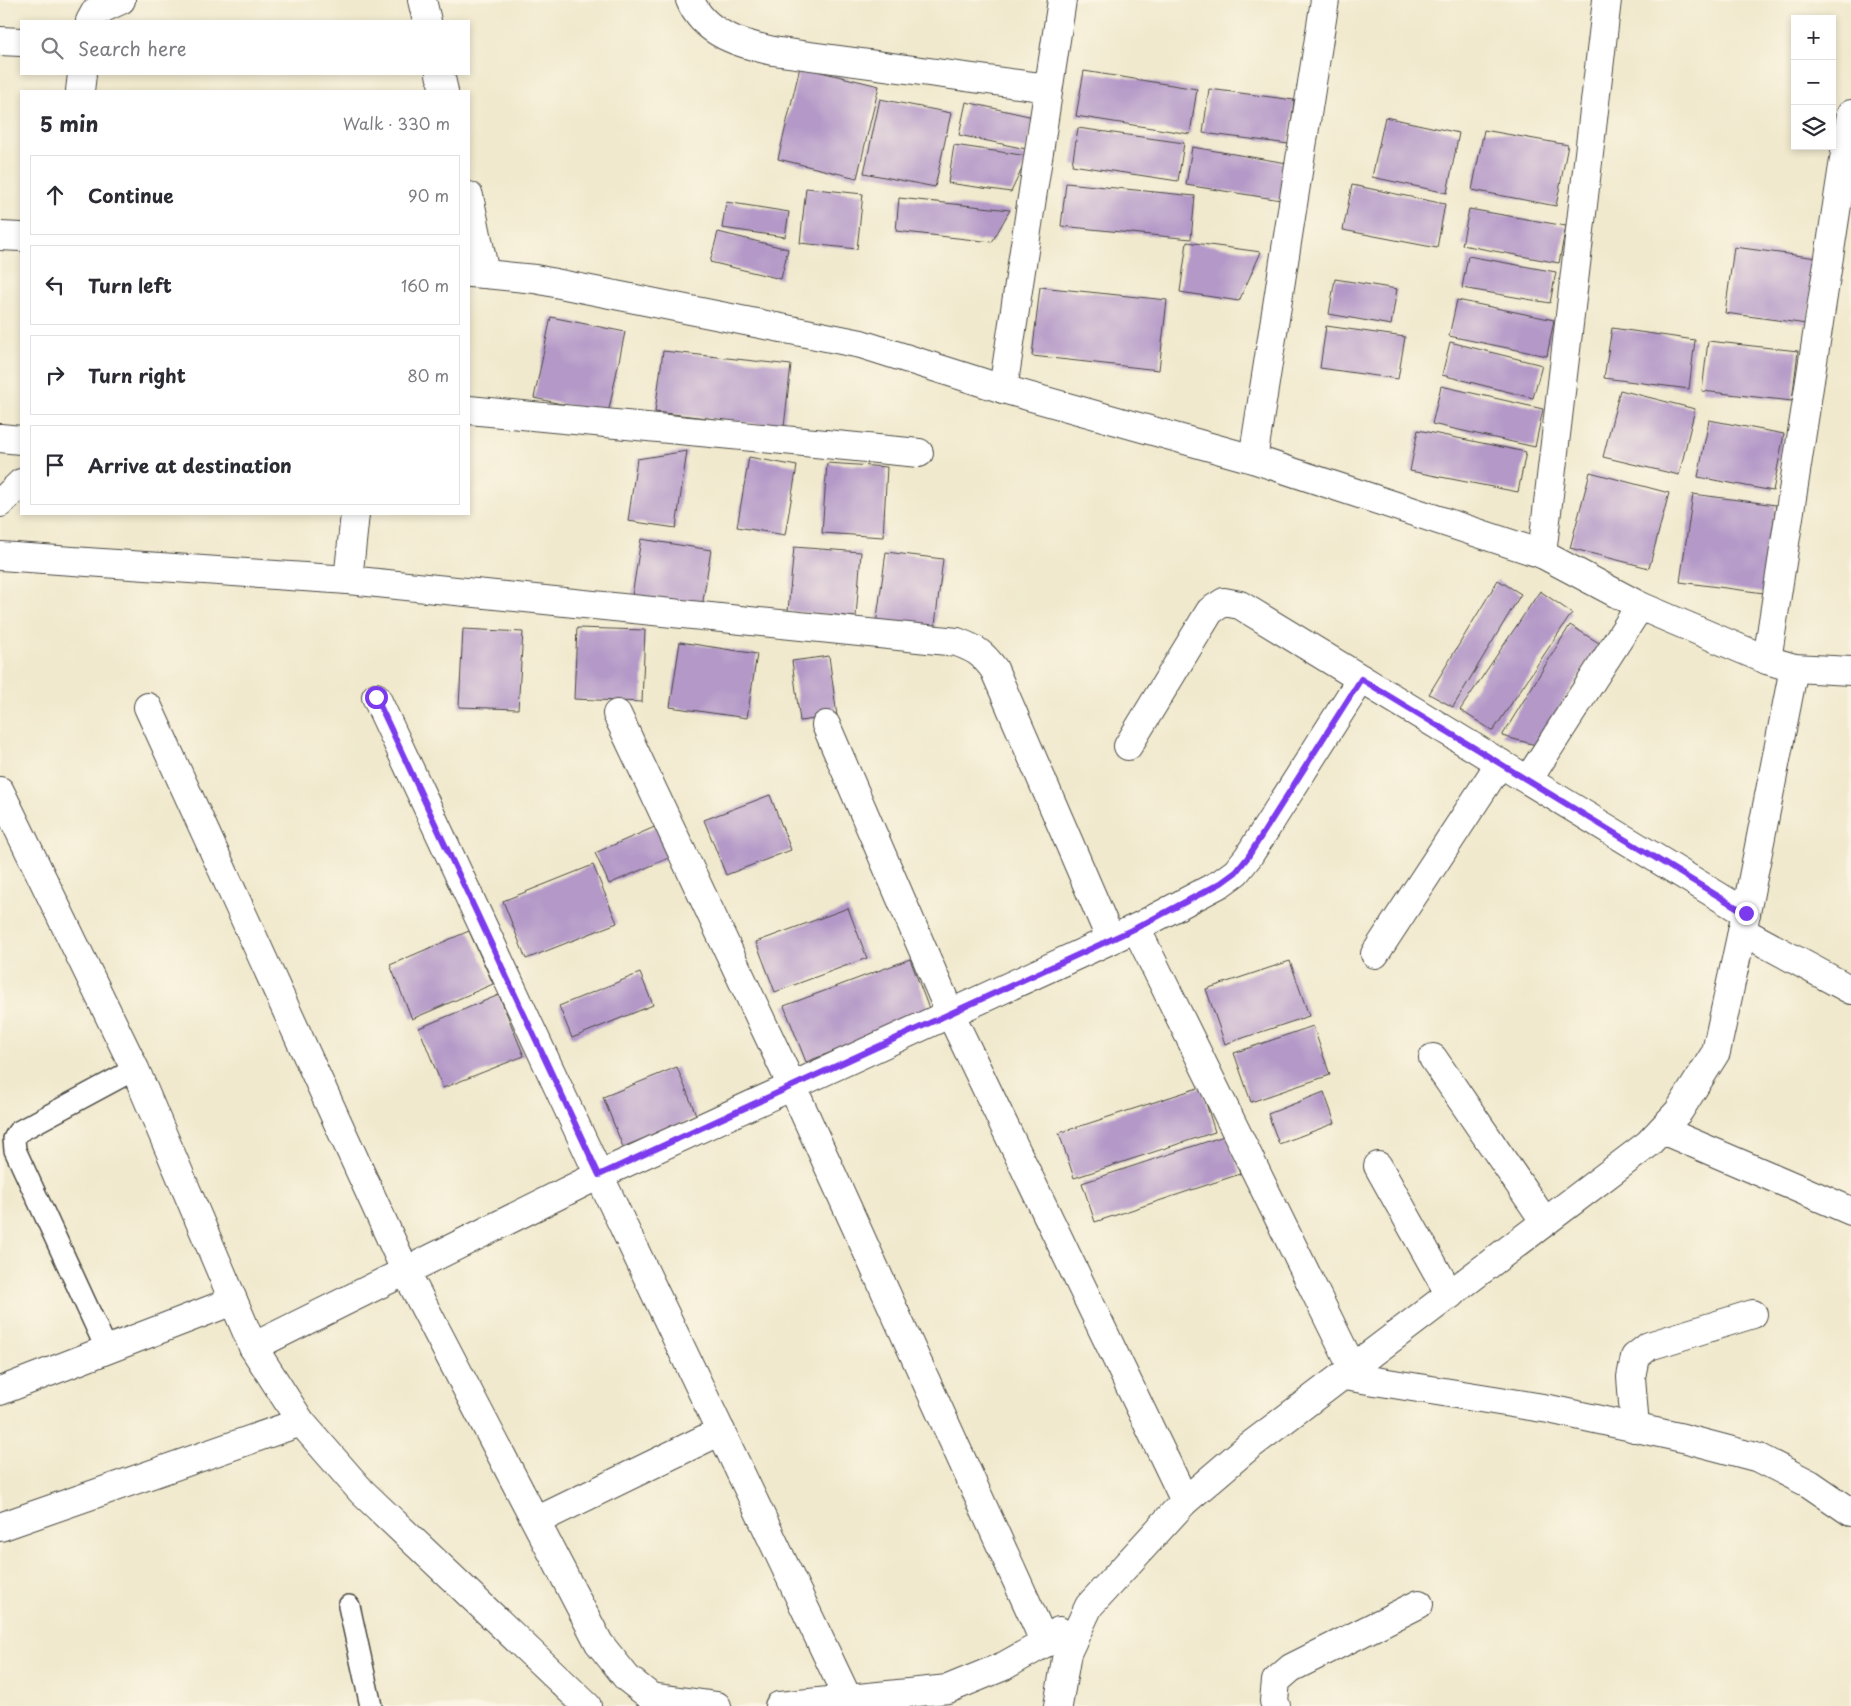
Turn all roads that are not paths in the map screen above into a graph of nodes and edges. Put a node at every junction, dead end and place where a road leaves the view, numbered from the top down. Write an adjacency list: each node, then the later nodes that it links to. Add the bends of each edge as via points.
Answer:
1 (120, 0): 7 (street, via 95,12)
2 (422, 0): 8 (street)
3 (690, 0): 13 (street, via 712,27 726,37 748,45)
4 (1062, 0): 13 (street)
5 (1325, 0): 26 (street)
6 (1607, 0): 30 (street)
7 (91, 20)
8 (427, 20)
9 (0, 41): 10 (street)
10 (20, 42)
11 (82, 75): 14 (street)
12 (440, 75): 15 (street)
13 (1048, 88): 21 (street)
14 (80, 90)
15 (444, 90)
16 (1851, 114): 34 (street)
17 (470, 206): 20 (street)
18 (0, 236): 19 (street)
19 (20, 236)
20 (477, 274): 21 (street, via 535,279 861,344)
21 (1002, 389): 26 (street)
22 (470, 410): 25 (street)
23 (0, 438): 24 (street)
24 (20, 440)
25 (919, 453)
26 (1253, 459): 30 (street)
27 (20, 484): 28 (street)
28 (0, 503)
29 (355, 515): 32 (street)
30 (1542, 554): 33 (street)
31 (0, 556): 32 (street)
32 (348, 580): 48 (street, via 957,642 975,648 994,669)
33 (1640, 606): 34 (street); 44 (street)
34 (1767, 660): 35 (street)
35 (1794, 668): 36 (street); 46 (street)
36 (1851, 671)
37 (1361, 679): 42 (street, via 1240,605 1224,602 1210,611); 43 (street); 47 (street, via 1236,872)
38 (376, 697): 57 (street)
39 (148, 707): 60 (street)
40 (617, 714): 54 (street)
41 (826, 725): 51 (street)
42 (1128, 746)
43 (1500, 763): 44 (street); 49 (street)
44 (1528, 780): 46 (street)
45 (0, 791): 53 (street)
46 (1744, 922): 50 (street); 55 (street, via 1716,1052 1679,1111)
47 (1136, 928): 48 (street); 66 (street)
48 (1111, 940): 51 (street)
49 (1375, 954)
50 (1851, 990)
51 (950, 1013): 54 (street); 71 (street)
52 (1433, 1058): 59 (street)
53 (135, 1069): 62 (street); 65 (lane, via 18,1132 14,1139 15,1150)
54 (792, 1086): 57 (street); 78 (street)
55 (1662, 1130): 58 (street); 59 (street)
56 (1378, 1166): 61 (street)
57 (599, 1175): 60 (street); 70 (street)
58 (1847, 1202)
59 (1545, 1222): 61 (street)
60 (405, 1270): 64 (street); 73 (street)
61 (1450, 1295): 66 (street)
62 (233, 1301): 64 (street); 65 (street)
63 (1754, 1314): 69 (street, via 1649,1346 1635,1356 1631,1377)
64 (253, 1347): 68 (street)
65 (107, 1350): 67 (street)
66 (1348, 1372): 69 (street); 71 (street, via 1247,1448)
67 (0, 1391)
68 (300, 1422): 74 (street); 81 (street, via 362,1492)
69 (1635, 1428): 72 (street, via 1759,1458 1810,1484)
70 (721, 1431): 73 (street); 79 (street)
71 (1185, 1501): 77 (street)
72 (1851, 1512)
73 (536, 1521): 82 (street, via 599,1643 627,1678 651,1698)
74 (0, 1527)
75 (1419, 1604): 85 (street, via 1290,1668 1276,1681)
76 (349, 1606): 80 (lane)
77 (1089, 1606): 78 (street); 84 (street, via 1067,1653)
78 (1045, 1643): 79 (street, via 1004,1666 948,1689)
79 (848, 1699): 83 (street)
80 (371, 1706)
81 (587, 1706)
82 (717, 1706)
83 (779, 1706)
84 (1058, 1706)
85 (1276, 1706)

